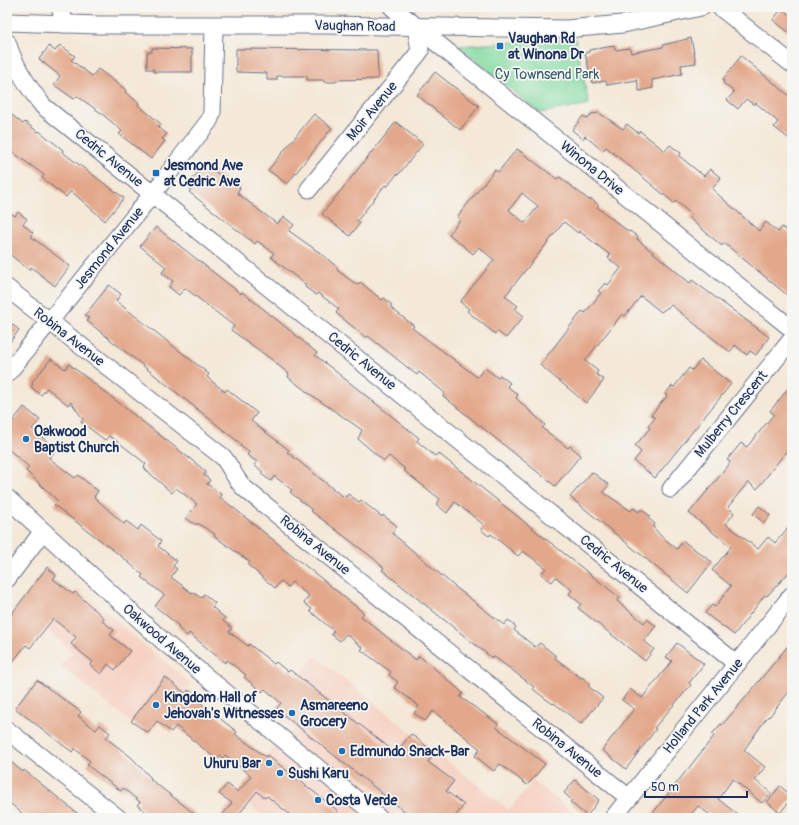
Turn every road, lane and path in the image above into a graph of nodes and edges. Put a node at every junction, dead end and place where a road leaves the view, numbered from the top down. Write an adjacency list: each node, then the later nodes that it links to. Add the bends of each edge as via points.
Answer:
1 (60, 7): 7 (street)
2 (392, 7): 9 (street, Winona Drive)
3 (701, 7): 5 (street, Vaughan Road)
4 (720, 7): 11 (street)
5 (660, 12): 9 (street, Vaughan Road, via 623,24 566,29)
6 (7, 22): 7 (street, Vaughan Road)
7 (65, 24): 8 (street, Vaughan Road)
8 (214, 26): 9 (street, Vaughan Road); 13 (street, Jesmond Avenue, via 212,113 209,121)
9 (416, 27): 12 (street, Moir Avenue, via 420,51); 16 (street, Winona Drive)
10 (7, 42): 13 (street, Cedric Avenue, via 13,60 43,106)
11 (792, 64)
12 (309, 188)
13 (153, 193): 15 (street, Jesmond Avenue); 24 (street, Cedric Avenue)
14 (7, 288): 15 (street, Robina Avenue)
15 (49, 321): 18 (street, Jesmond Avenue); 26 (street, Robina Avenue, via 223,457 236,480 244,488)
16 (792, 329)
17 (792, 339): 19 (street, Mulberry Crescent)
18 (7, 374)
19 (671, 489)
20 (7, 498): 21 (street, Oakwood Avenue)
21 (43, 531): 22 (street); 28 (street, Oakwood Avenue, via 164,642)
22 (7, 579)
23 (792, 595): 24 (street, Holland Park Avenue)
24 (737, 664): 26 (street, Holland Park Avenue)
25 (7, 730): 27 (street)
26 (629, 798): 29 (street, Holland Park Avenue)
27 (118, 818)
28 (377, 818)
29 (613, 818)

